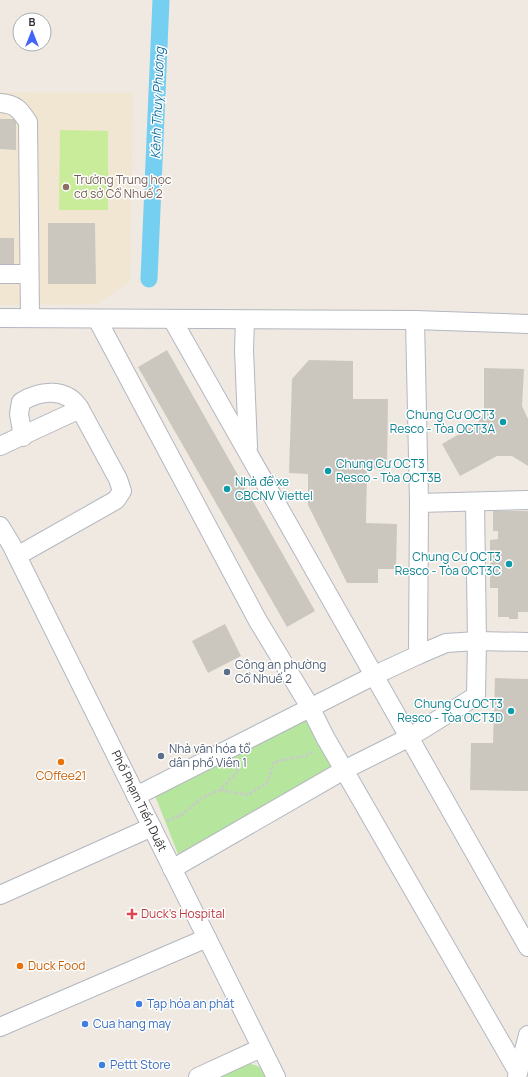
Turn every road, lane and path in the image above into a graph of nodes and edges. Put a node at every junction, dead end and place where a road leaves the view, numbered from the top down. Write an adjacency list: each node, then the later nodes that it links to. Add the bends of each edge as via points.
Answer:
1 (0, 103): 3 (street, via 21,110 28,122)
2 (0, 274): 3 (street)
3 (29, 274): 4 (street)
4 (30, 317): 5 (street); 6 (street)
5 (0, 318)
6 (97, 319): 7 (street); 24 (street, via 258,621)
7 (172, 319): 8 (street); 14 (street)
8 (245, 320): 9 (street); 14 (street)
9 (415, 320): 10 (street); 17 (street)
10 (528, 324)
11 (80, 409): 12 (street); 12 (street, via 67,396 51,393 31,396 21,402 19,414); 19 (street, via 122,491 116,500)
12 (23, 436): 13 (street)
13 (0, 446)
14 (248, 451): 23 (street)
15 (528, 500): 16 (street)
16 (476, 502): 17 (street); 20 (street)
17 (420, 503): 22 (street)
18 (0, 526): 19 (street, Phố Phạm Tiến Duật)
19 (16, 556): 30 (street, Phố Phạm Tiến Duật)
20 (477, 641): 21 (street); 22 (street, via 446,643); 26 (street, via 476,696)
21 (528, 642)
22 (418, 655): 23 (street)
23 (375, 674): 24 (street); 26 (street)
24 (310, 707): 25 (street); 27 (street)
25 (325, 737): 28 (street); 29 (path, via 323,745 308,755 274,762 267,783 248,795)
26 (410, 737): 28 (street); 35 (street)
27 (225, 750): 29 (path, via 239,770); 30 (street)
28 (344, 770): 32 (street); 39 (street)
29 (220, 790): 31 (path, via 203,797 183,814)
30 (136, 796): 31 (street, Phố Phạm Tiến Duật)
31 (152, 827): 32 (street, Phố Phạm Tiến Duật); 33 (street)
32 (172, 869): 34 (street, Phố Phạm Tiến Duật)
33 (0, 895)
34 (207, 938): 36 (street); 38 (street, Phố Phạm Tiến Duật)
35 (528, 947)
36 (0, 1027)
37 (528, 1035): 39 (street)
38 (261, 1048): 40 (street); 41 (street, Phố Phạm Tiến Duật)
39 (517, 1075)
40 (198, 1077)
41 (276, 1077)

